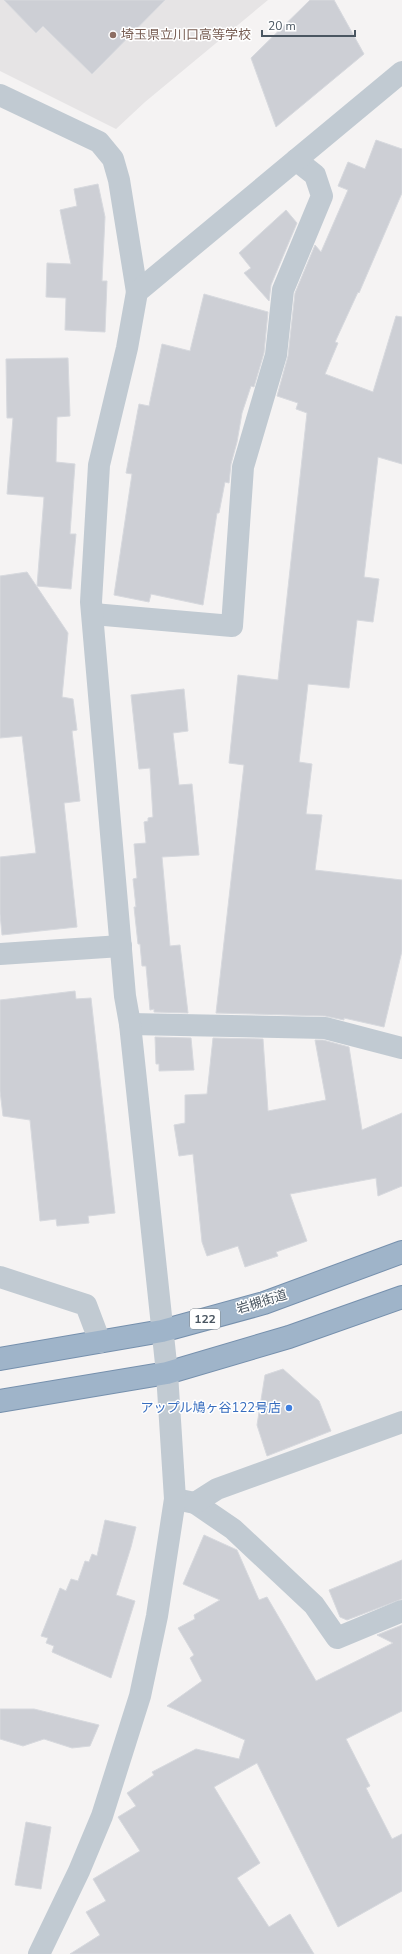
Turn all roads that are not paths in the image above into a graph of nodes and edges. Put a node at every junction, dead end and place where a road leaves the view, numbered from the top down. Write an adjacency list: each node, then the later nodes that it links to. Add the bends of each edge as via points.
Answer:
1 (402, 72): 3 (street)
2 (0, 95): 4 (street, via 99,142 113,159 119,180)
3 (296, 160): 4 (street); 5 (street, via 315,175 322,196 283,290 276,355 243,467 232,626)
4 (137, 292): 5 (street, via 127,348 99,465 91,602)
5 (93, 614): 6 (street)
6 (121, 946): 7 (street); 8 (street)
7 (0, 954)
8 (130, 1024): 9 (street, via 325,1028); 13 (street)
9 (402, 1048)
10 (402, 1252): 13 (highway, 岩槻街道 / 122, via 264,1303)
11 (0, 1277): 14 (street, via 86,1305)
12 (402, 1297): 16 (highway, via 289,1337)
13 (162, 1331): 14 (highway, 岩槻街道 / 122); 16 (street)
14 (100, 1342): 15 (highway, 岩槻街道 / 122)
15 (0, 1359)
16 (167, 1373): 17 (highway); 19 (street)
17 (0, 1401)
18 (402, 1422): 19 (street)
19 (185, 1501): 20 (street, via 232,1529 314,1605 337,1638); 21 (street, via 140,1696 102,1816)
20 (402, 1611)
21 (44, 1951)

